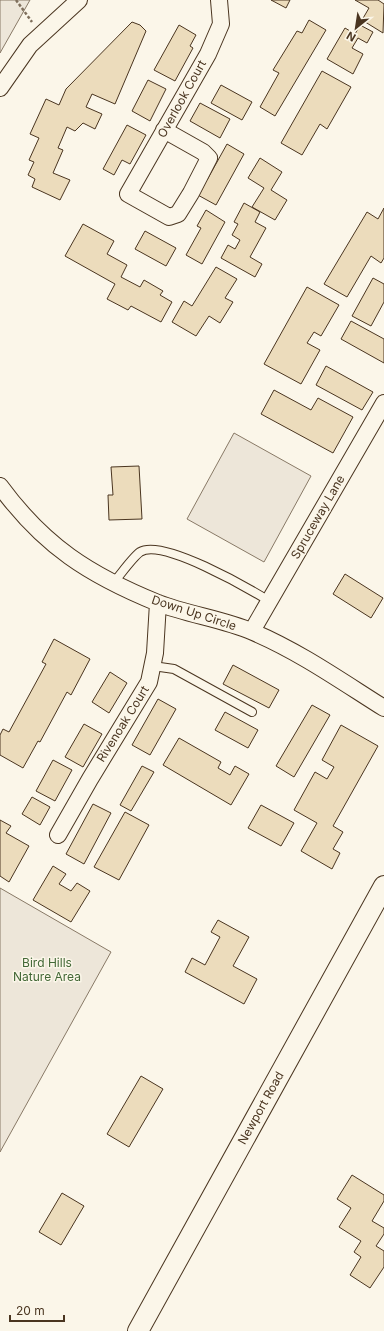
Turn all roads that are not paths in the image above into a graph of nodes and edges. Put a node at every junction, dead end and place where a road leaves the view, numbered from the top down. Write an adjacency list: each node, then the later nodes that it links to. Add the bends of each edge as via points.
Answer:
1 (79, 0): 3 (street, via 30,45)
2 (219, 0): 4 (street, Overlook Court, via 221,24 208,54)
3 (0, 88)
4 (164, 130): 4 (street, Overlook Court, via 128,194 169,217 178,214 208,158 203,152)
5 (384, 402): 8 (street, Spruceway Lane)
6 (0, 486): 7 (street, Down Up Circle, via 18,511 47,541 83,568)
7 (114, 582): 8 (lane, via 141,552 151,549 164,551 201,565 235,580); 9 (street, Down Up Circle)
8 (269, 601): 10 (street, Spruceway Lane)
9 (158, 603): 10 (street, Down Up Circle); 11 (street, Rivenoak Court)
10 (252, 632): 12 (street, Down Up Circle, via 292,650)
11 (153, 666): 13 (lane, via 174,669); 14 (street, Rivenoak Court, via 149,682)
12 (384, 708)
13 (252, 712)
14 (58, 835)
15 (384, 886): 16 (street, Newport Road)
16 (138, 1331)

